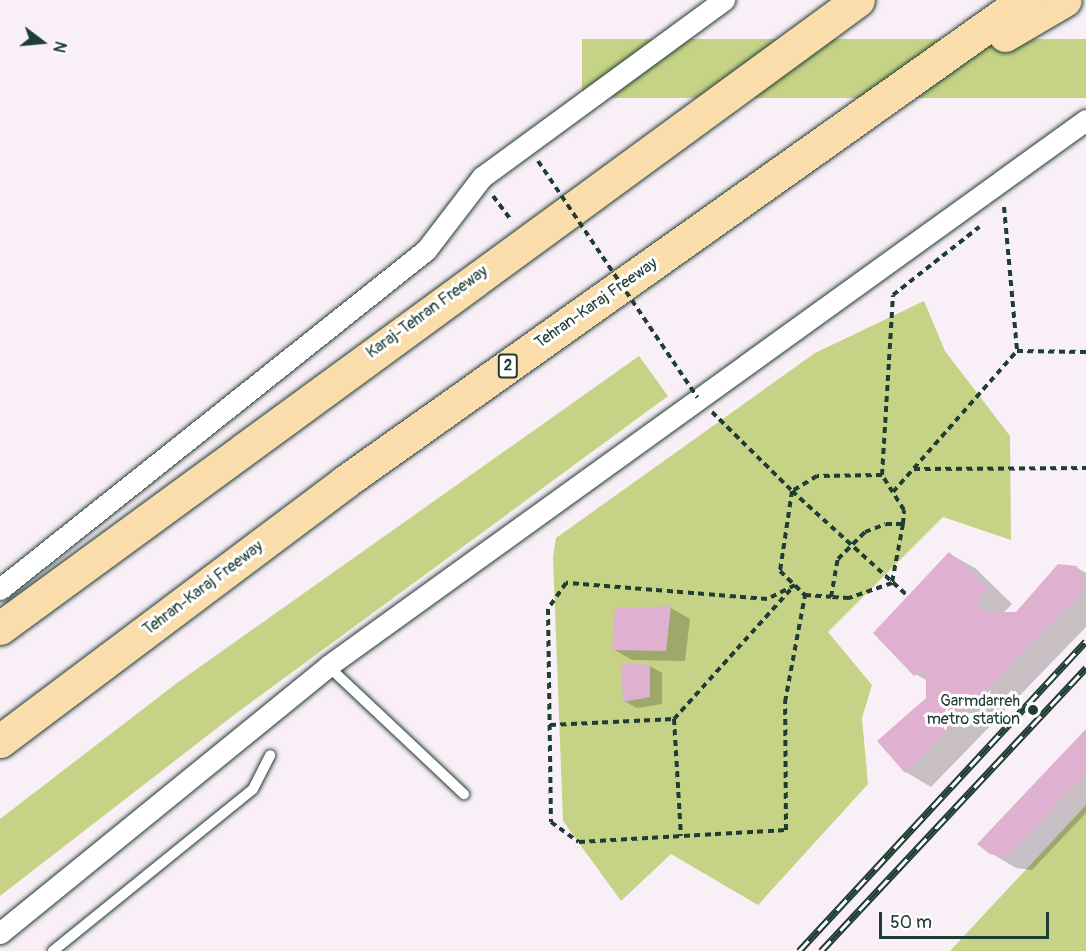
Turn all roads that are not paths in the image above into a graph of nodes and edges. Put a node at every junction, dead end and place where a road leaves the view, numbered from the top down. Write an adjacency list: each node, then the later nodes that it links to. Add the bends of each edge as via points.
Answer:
1 (724, 0): 7 (street, via 482,177 426,250)
2 (858, 0): 8 (highway, Karaj-Tehran Freeway)
3 (1024, 0): 6 (highway, Tehran-Karaj Freeway / 2)
4 (1065, 0): 6 (highway)
5 (1086, 120): 9 (street)
6 (833, 135): 10 (highway, Tehran-Karaj Freeway / 2, via 346,481)
7 (0, 589)
8 (0, 628)
9 (328, 666): 12 (lane, via 362,703); 13 (street)
10 (0, 741)
11 (270, 755): 14 (lane, via 253,789)
12 (464, 794)
13 (0, 933)
14 (52, 951)

